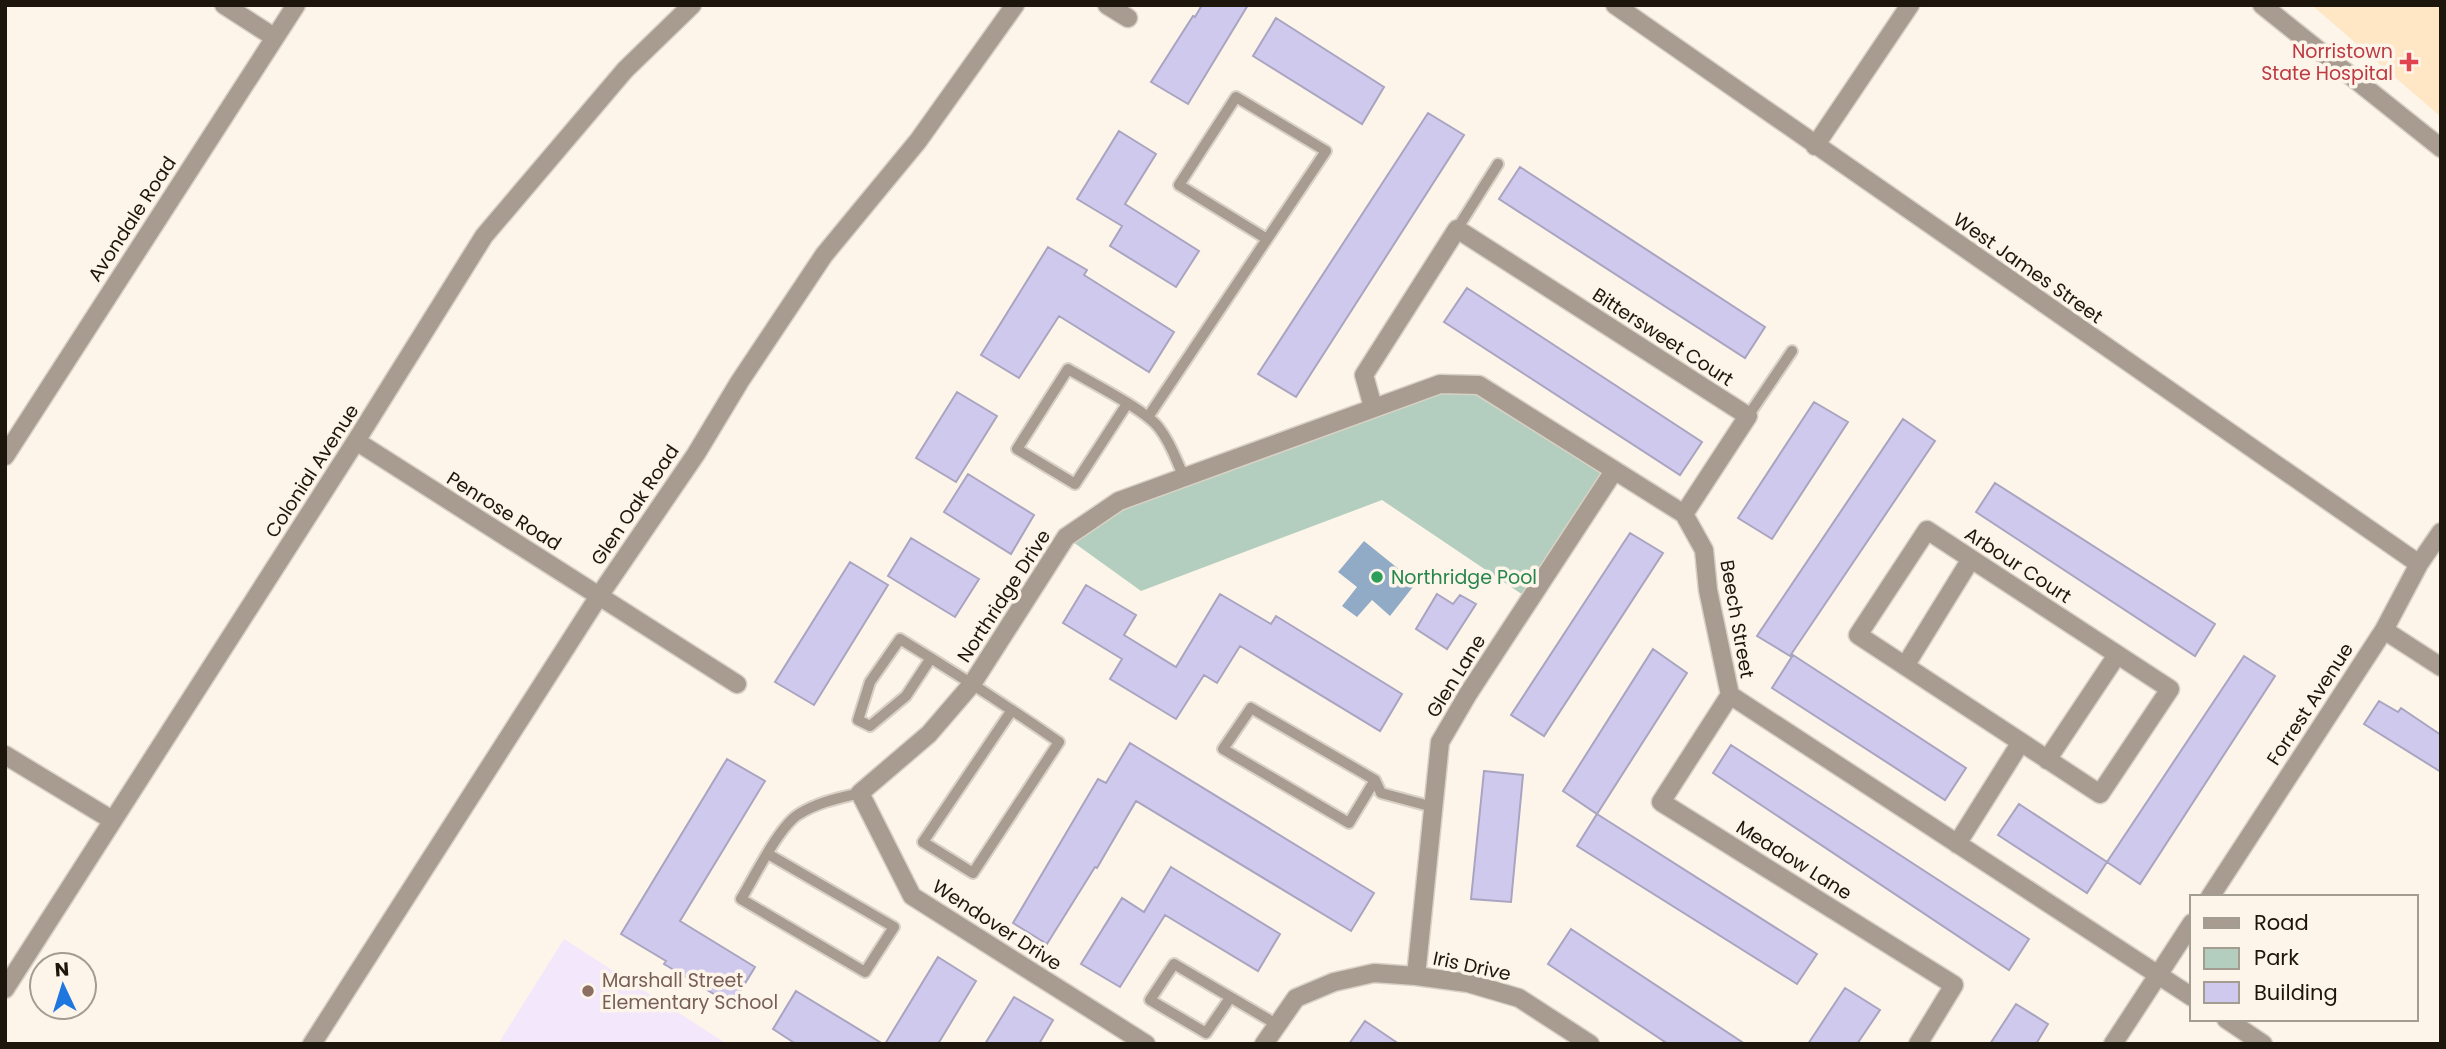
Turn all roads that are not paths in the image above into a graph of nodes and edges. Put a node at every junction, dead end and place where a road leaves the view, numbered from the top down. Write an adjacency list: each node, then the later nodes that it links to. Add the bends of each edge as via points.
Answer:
1 (224, 5): 10 (street)
2 (296, 5): 10 (street, Avondale Road)
3 (692, 5): 21 (street, Colonial Avenue, via 625,70 484,236)
4 (1015, 5): 29 (street, Glen Oak Road, via 918,141 824,255)
5 (1107, 5): 9 (street)
6 (1615, 5): 11 (street, West James Street)
7 (1910, 5): 11 (street)
8 (2262, 5): 12 (street)
9 (1128, 18)
10 (274, 37): 22 (street, Avondale Road)
11 (1815, 146): 28 (street, West James Street)
12 (2441, 148)
13 (1498, 164): 14 (lane)
14 (1457, 229): 18 (street, via 1364,375); 19 (street, Bittersweet Court)
15 (1267, 239): 15 (lane, via 1326,151 1237,97 1179,185); 20 (lane)
16 (1793, 351): 19 (lane)
17 (1127, 404): 17 (lane, via 1068,369 1017,449 1074,484); 20 (lane)
18 (1373, 407): 23 (street, Beech Street, via 1440,384 1479,386); 24 (street, Beech Street)
19 (1748, 416): 25 (street)
20 (1148, 417): 24 (lane, via 1174,451)
21 (356, 441): 29 (street, Penrose Road); 45 (street, Colonial Avenue)
22 (5, 456)
23 (1614, 471): 25 (street, Beech Street); 44 (street, Glen Lane, via 1440,742)
24 (1184, 477): 36 (street, Northridge Drive, via 1119,501 1066,537)
25 (1684, 514): 37 (street, Beech Street, via 1704,550)
26 (2441, 532): 28 (street, Forrest Avenue)
27 (1971, 559): 31 (street, Arbour Court); 33 (street); 33 (street, Arbour Court, via 1927,530 1858,635)
28 (2419, 564): 30 (street, Forrest Avenue)
29 (599, 596): 35 (street, Penrose Road); 58 (street, Glen Oak Road)
30 (2384, 630): 34 (street); 48 (street, Forrest Avenue)
31 (2117, 655): 41 (street); 41 (street, Arbour Court, via 2170,689 2100,794)
32 (931, 658): 32 (lane, via 900,639 870,682 858,720 870,726 906,696); 36 (lane)
33 (1905, 666): 39 (street, Arbour Court)
34 (2441, 667)
35 (737, 684)
36 (972, 684): 38 (lane); 43 (street, via 929,734)
37 (1730, 695): 46 (street, Beech Street); 62 (street, Meadow Lane, via 1661,802 1954,985)
38 (1012, 710): 38 (lane, via 923,842 973,873 1059,741)
39 (2021, 742): 41 (street, Arbour Court); 46 (street)
40 (5, 755): 45 (street)
41 (2047, 760)
42 (1375, 780): 42 (lane, via 1251,709 1223,749 1349,823); 44 (lane, via 1381,793)
43 (860, 793): 47 (lane, via 797,815); 59 (street, Wendover Drive, via 912,896)
44 (1433, 807): 51 (street, Glen Lane)
45 (112, 820): 52 (street, Colonial Avenue)
46 (1957, 844): 50 (street, Beech Street)
47 (768, 854): 47 (lane, via 741,899 865,972 894,926)
48 (2211, 895)
49 (2190, 926): 50 (street)
50 (2159, 974): 53 (street, Beech Street); 63 (street)
51 (1416, 976): 56 (street, Iris Drive, via 1374,973 1335,982 1296,998); 61 (street, Iris Drive, via 1468,983 1519,998)
52 (5, 989)
53 (2190, 996)
54 (1230, 998): 54 (lane, via 1174,964 1150,1000 1206,1033); 56 (lane)
55 (2228, 1021): 57 (street)
56 (1276, 1024): 60 (street, Iris Drive)
57 (2252, 1041)
58 (312, 1044)
59 (1146, 1044)
60 (1265, 1044)
61 (1590, 1044)
62 (1918, 1044)
63 (2113, 1044)

